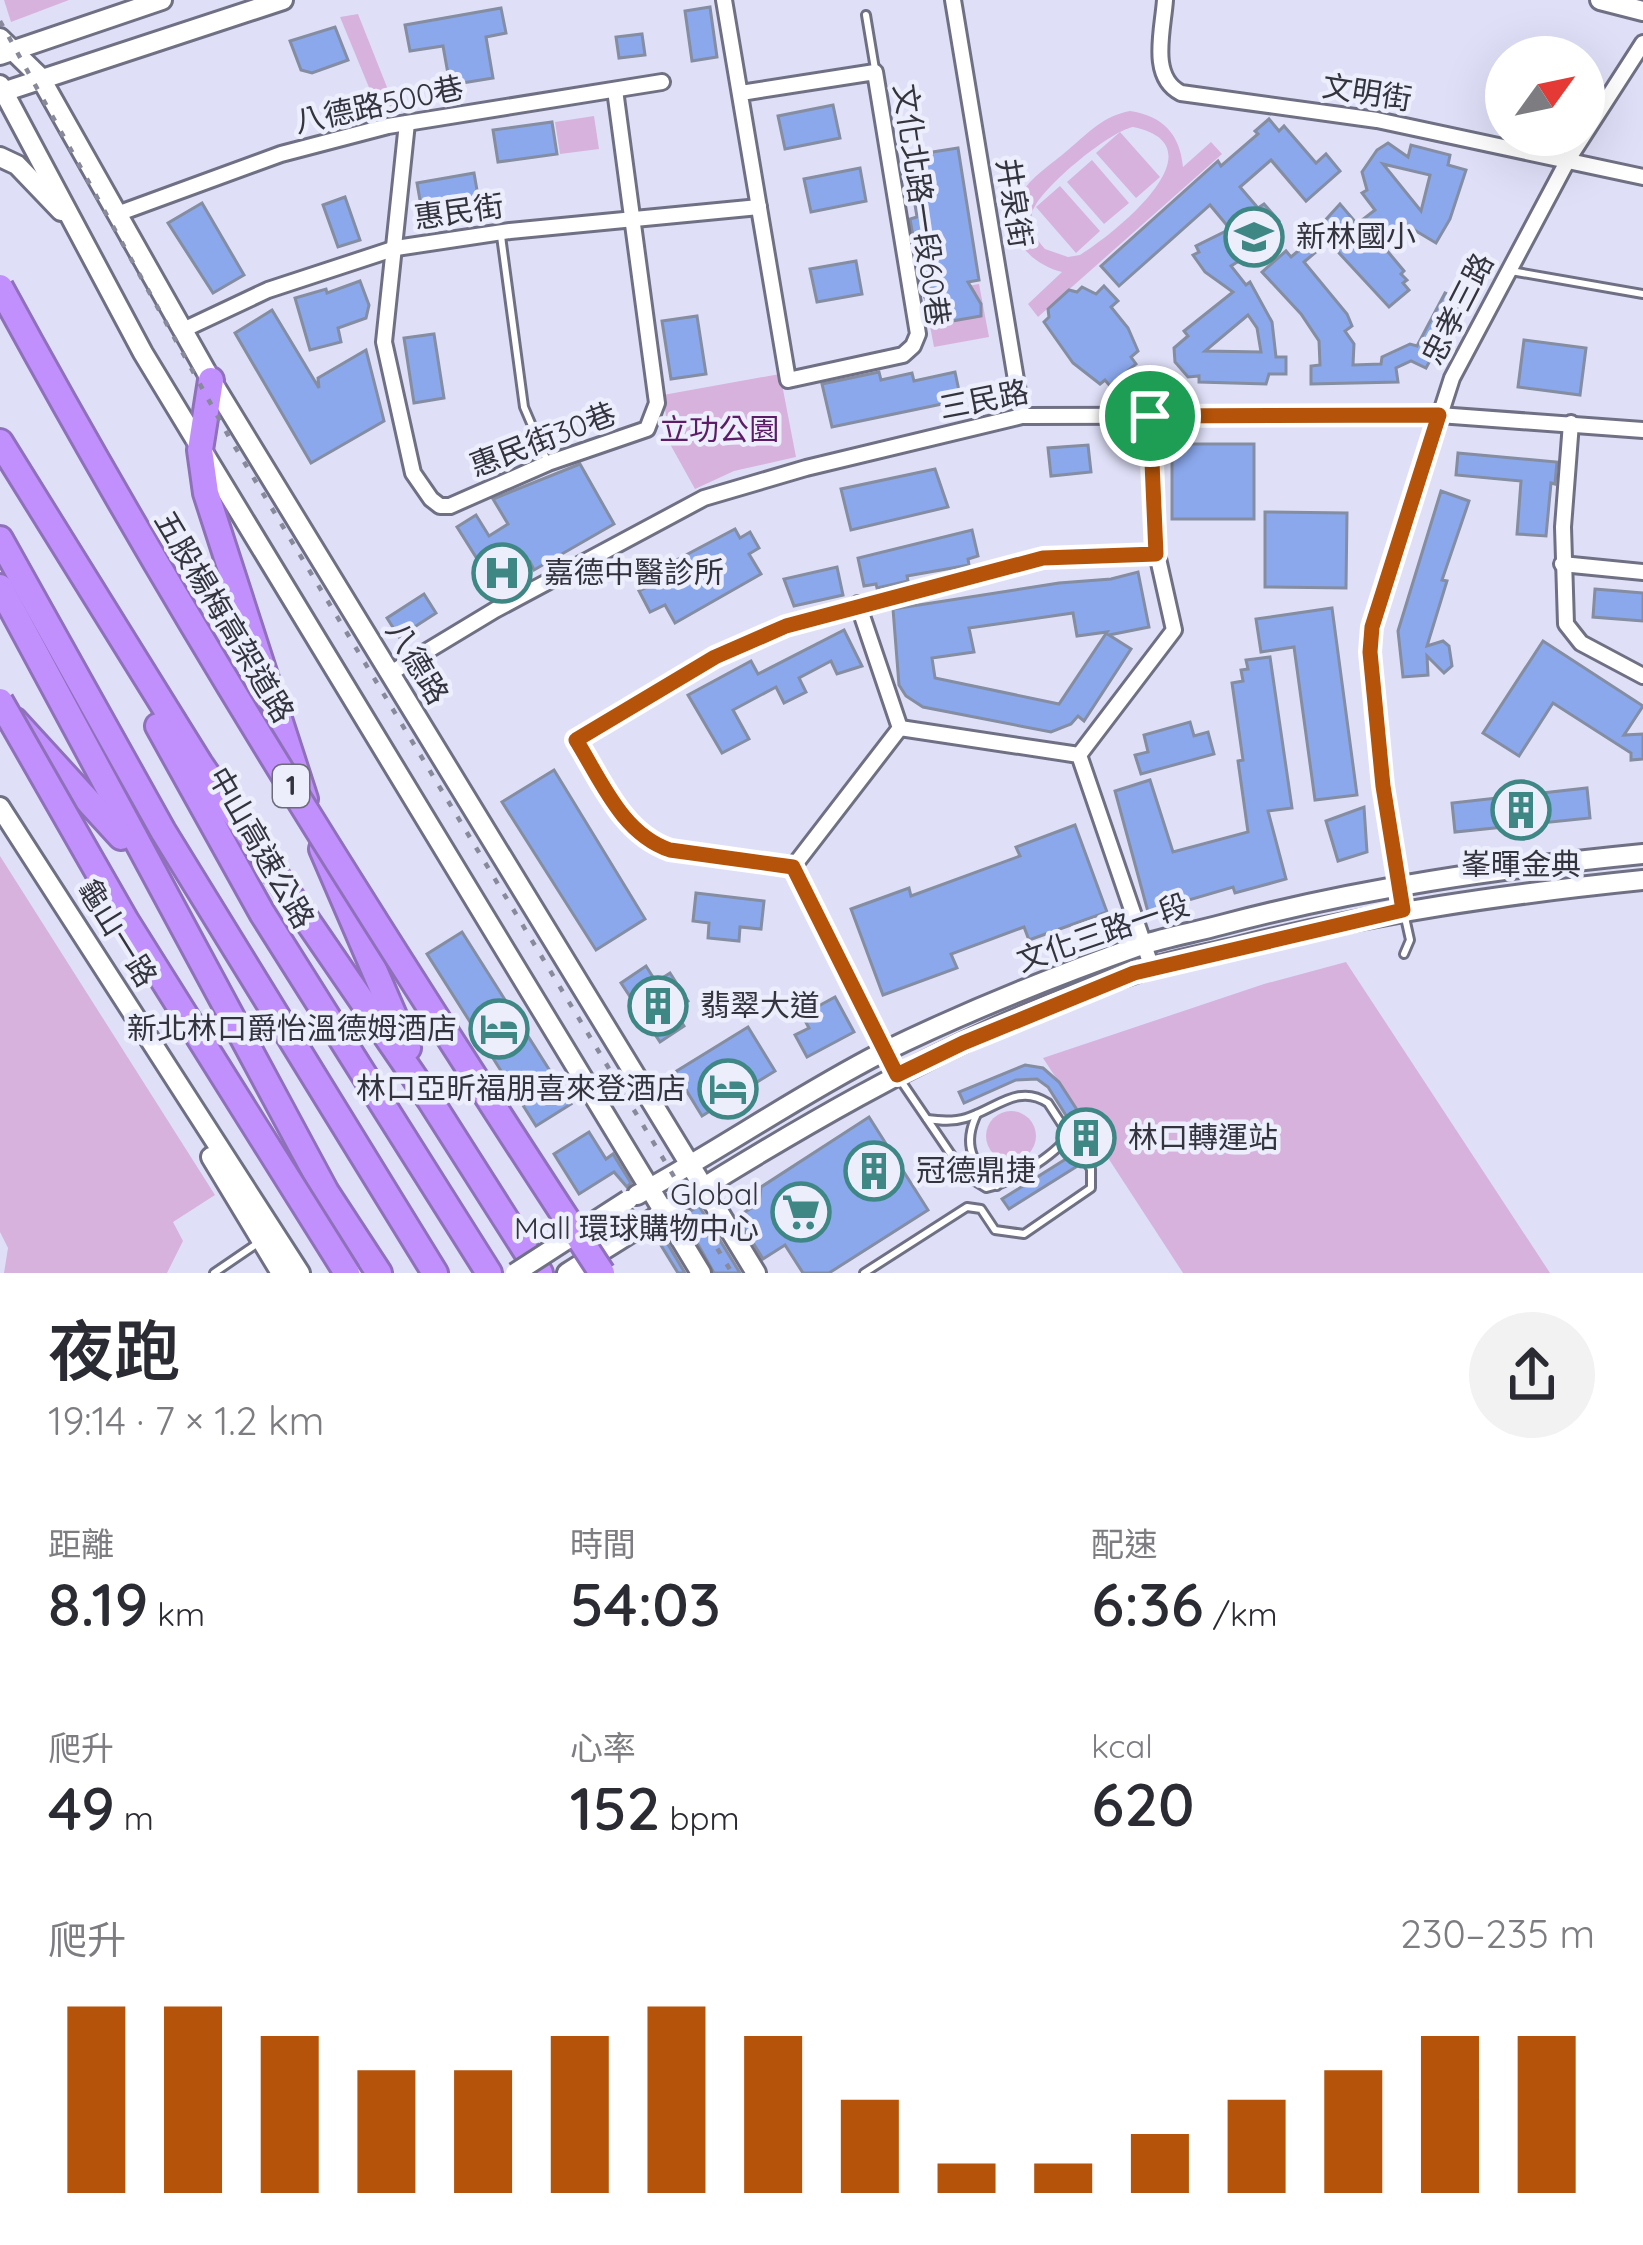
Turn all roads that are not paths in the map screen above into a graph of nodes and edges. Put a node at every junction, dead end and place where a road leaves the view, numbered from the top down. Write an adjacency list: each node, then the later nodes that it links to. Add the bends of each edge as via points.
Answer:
1 (162, 0): 10 (street)
2 (283, 0): 12 (street)
3 (724, 0): 16 (street, 文化北路一段60巷)
4 (953, 0): 33 (street, 井泉街)
5 (1165, 0): 19 (street, 文明街, via 1162,76 1181,93)
6 (1600, 0): 7 (street)
7 (1643, 11)
8 (866, 15): 11 (lane)
9 (1643, 43): 19 (street, 忠孝三路)
10 (5, 48): 12 (street, 八德路)
11 (875, 72): 16 (street, 文化北路一段60巷); 21 (street, 文化北路一段60巷, via 918,334 913,346 893,360 788,380)
12 (40, 77): 14 (street); 22 (street, 八德路)
13 (662, 82): 15 (street, 八德路500巷)
14 (1, 90): 24 (street)
15 (615, 90): 17 (street, 八德路500巷); 23 (street, 惠民街30巷)
16 (741, 93): 21 (street, 文化北路一段60巷)
17 (407, 123): 22 (street, 八德路500巷, via 281,154); 26 (street, 惠民街30巷)
18 (0, 157): 24 (street)
19 (1569, 158): 20 (street, 文明街); 27 (street, 忠孝三路)
20 (1643, 177)
21 (759, 207): 23 (street, 惠民街)
22 (117, 214): 30 (street, 八德路)
23 (630, 220): 25 (street, 惠民街); 39 (street, 惠民街30巷, via 657,403 653,422)
24 (77, 228): 38 (street)
25 (501, 233): 26 (street, 惠民街); 39 (lane, via 524,407)
26 (396, 248): 30 (street, 惠民街, via 268,290); 39 (street, 惠民街30巷, via 384,342 420,487 450,506)
27 (1507, 270): 29 (lane); 32 (street, 忠孝三路)
28 (0, 287): 86 (highway, 五股楊梅高架道路 / 1, bridge, via 266,746)
29 (1643, 294)
30 (183, 330): 31 (street, 八德路)
31 (211, 380): 38 (highway); 46 (street, 八德路)
32 (1439, 415): 34 (street, 三民路); 35 (street, 三民路); 56 (street, 忠孝三路, via 1372,627)
33 (1022, 416): 34 (street, 三民路); 46 (street, 三民路, via 704,498)
34 (1150, 416): 41 (lane)
35 (1571, 422): 36 (street, 三民路); 42 (street)
36 (1643, 430)
37 (0, 442): 64 (highway, via 200,764); 82 (highway, 中山高速公路, via 262,913)
38 (200, 449): 64 (highway, via 226,560 323,852); 72 (street)
39 (548, 463)
40 (0, 539): 81 (highway, via 163,831)
41 (1156, 554): 45 (street, via 1043,558); 50 (street, via 1174,630)
42 (1562, 564): 43 (street); 47 (street, via 1566,623 1581,643)
43 (1643, 572)
44 (0, 587): 54 (highway)
45 (858, 604): 49 (street); 53 (street, via 715,657 576,740 651,844)
46 (389, 674): 68 (street, 八德路)
47 (1643, 676)
48 (0, 704): 54 (highway); 79 (highway, bridge)
49 (899, 728): 50 (street); 53 (street)
50 (1079, 755): 58 (street)
51 (0, 806): 61 (street, 龜山一路)
52 (1643, 854): 56 (street, 文化三路一段)
53 (793, 867): 62 (street)
54 (150, 871): 80 (highway)
55 (1643, 880): 57 (street, 文化三路一段)
56 (1399, 886): 57 (street, 忠孝三路); 58 (street, 文化三路一段)
57 (1403, 910): 59 (lane, via 1410,940); 60 (street, 文化三路一段)
58 (1146, 944): 60 (street); 62 (street, 文化三路一段)
59 (1404, 954)
60 (1152, 968): 63 (street, 文化三路一段)
61 (133, 1017): 69 (street); 78 (street, 龜山一路)
62 (884, 1052): 63 (street); 68 (street, 文化三路一段)
63 (897, 1075): 66 (lane); 71 (street, 文化三路一段)
64 (430, 1100): 84 (highway)
65 (977, 1114): 66 (lane); 67 (lane, via 1009,1097 1038,1096); 70 (lane, via 969,1152)
66 (927, 1119): 70 (lane, via 972,1183)
67 (1069, 1135): 70 (lane); 89 (lane, via 1091,1169 1083,1196 1024,1234 995,1231 981,1209 967,1207)
68 (688, 1163): 71 (street, 八德路); 72 (street, 文化三路一段)
69 (224, 1180): 74 (street); 77 (street)
70 (997, 1186)
71 (704, 1188): 73 (street, 文化三路一段); 88 (street, 八德路)
72 (648, 1189): 73 (street); 83 (street, 文化三路一段, bridge)
73 (663, 1214): 85 (street, 文化三路一段); 87 (street)
74 (255, 1246): 75 (lane); 76 (street)
75 (214, 1273)
76 (272, 1273)
77 (281, 1273)
78 (300, 1273)
79 (347, 1273)
80 (379, 1273)
81 (435, 1273)
82 (489, 1273)
83 (515, 1273)
84 (540, 1273)
85 (567, 1273)
86 (602, 1273)
87 (701, 1273)
88 (756, 1273)
89 (864, 1273)

